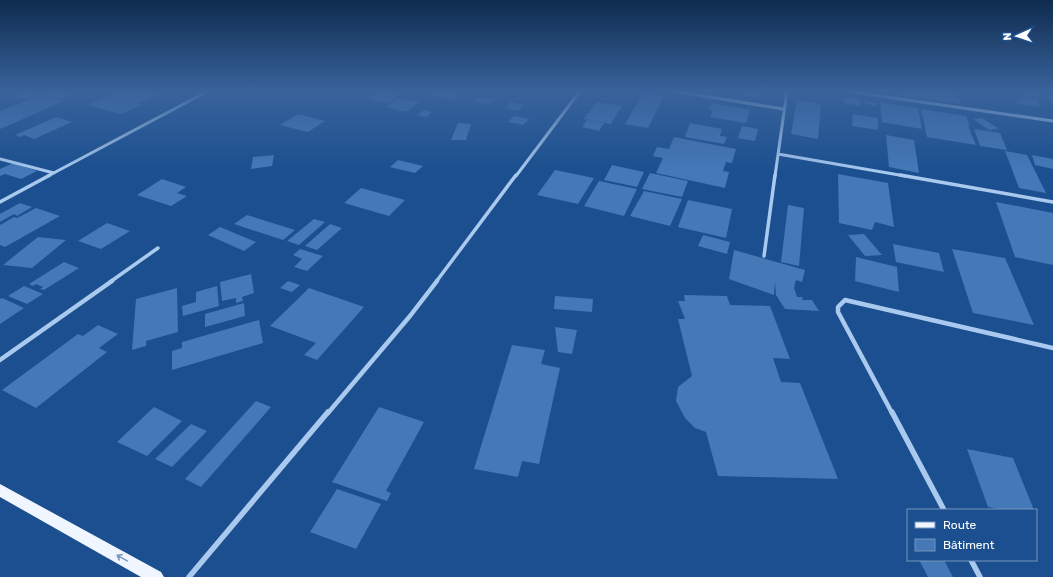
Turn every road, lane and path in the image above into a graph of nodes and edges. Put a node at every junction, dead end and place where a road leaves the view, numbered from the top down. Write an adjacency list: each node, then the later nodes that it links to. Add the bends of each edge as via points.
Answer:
1 (157, 118): 8 (street)
2 (560, 118): 19 (street, via 410,316)
3 (783, 118): 6 (street)
4 (1032, 118): 5 (street)
5 (1053, 121)
6 (778, 154): 10 (street); 12 (street)
7 (0, 159): 8 (street)
8 (54, 173): 9 (street)
9 (0, 202)
10 (1053, 202)
11 (158, 248): 14 (street)
12 (764, 256)
13 (1053, 348): 16 (street, via 845,300 838,307 838,312)
14 (0, 360)
15 (0, 490): 18 (main road, one-way to 15)
16 (943, 509)
17 (972, 561): 20 (street)
18 (156, 577)
19 (189, 577)
20 (980, 577)

